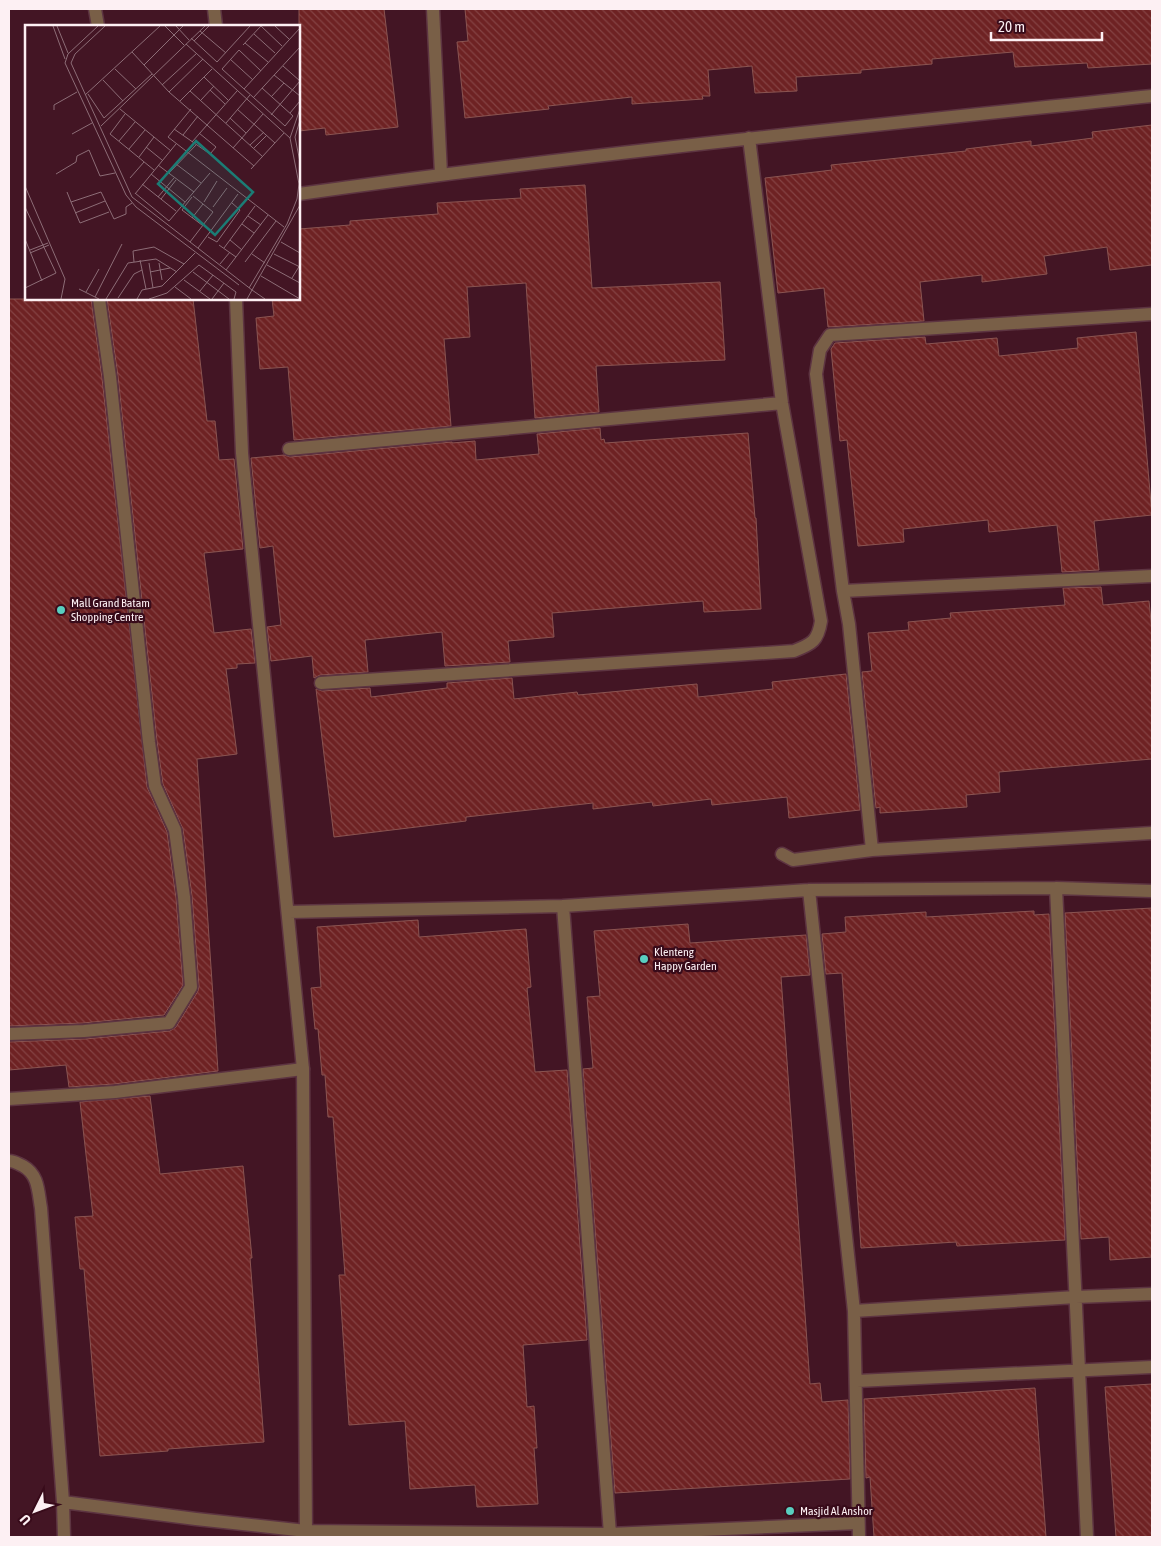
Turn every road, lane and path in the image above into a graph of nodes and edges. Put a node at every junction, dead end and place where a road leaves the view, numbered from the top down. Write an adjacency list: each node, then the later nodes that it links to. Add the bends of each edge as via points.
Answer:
1 (95, 9): 4 (street)
2 (214, 9): 5 (street)
3 (432, 9): 8 (street)
4 (98, 25)
5 (216, 25)
6 (1152, 96): 7 (street)
7 (749, 138): 8 (street); 13 (street)
8 (441, 174): 9 (street)
9 (300, 194)
10 (99, 300): 26 (street, via 148,742 155,786 175,830 191,987 169,1023)
11 (236, 300): 25 (street, via 242,453)
12 (1152, 314): 16 (street, via 830,335 820,350 816,374)
13 (782, 403): 14 (street); 17 (street, via 821,621 819,633 810,645 794,651)
14 (289, 449)
15 (1152, 576): 16 (street)
16 (843, 591): 19 (street)
17 (321, 683)
18 (1152, 833): 19 (street)
19 (872, 850): 20 (street, via 793,860)
20 (782, 854)
21 (1056, 888): 22 (street); 23 (street); 31 (street)
22 (809, 890): 24 (street); 32 (street)
23 (1152, 891)
24 (563, 906): 25 (street); 39 (street)
25 (288, 912): 27 (street)
26 (9, 1034)
27 (303, 1070): 28 (street, via 115,1092); 38 (street)
28 (9, 1099)
29 (9, 1161): 36 (street, via 30,1170 36,1178 41,1208)
30 (1152, 1294): 31 (street)
31 (1076, 1297): 32 (street); 34 (street)
32 (854, 1311): 35 (street)
33 (1152, 1367): 34 (street)
34 (1079, 1370): 35 (street); 42 (street)
35 (857, 1381): 37 (street)
36 (63, 1502): 38 (street); 40 (street)
37 (858, 1523): 39 (street); 41 (street)
38 (306, 1534): 39 (street)
39 (610, 1534)
40 (64, 1537)
41 (859, 1537)
42 (1087, 1537)

